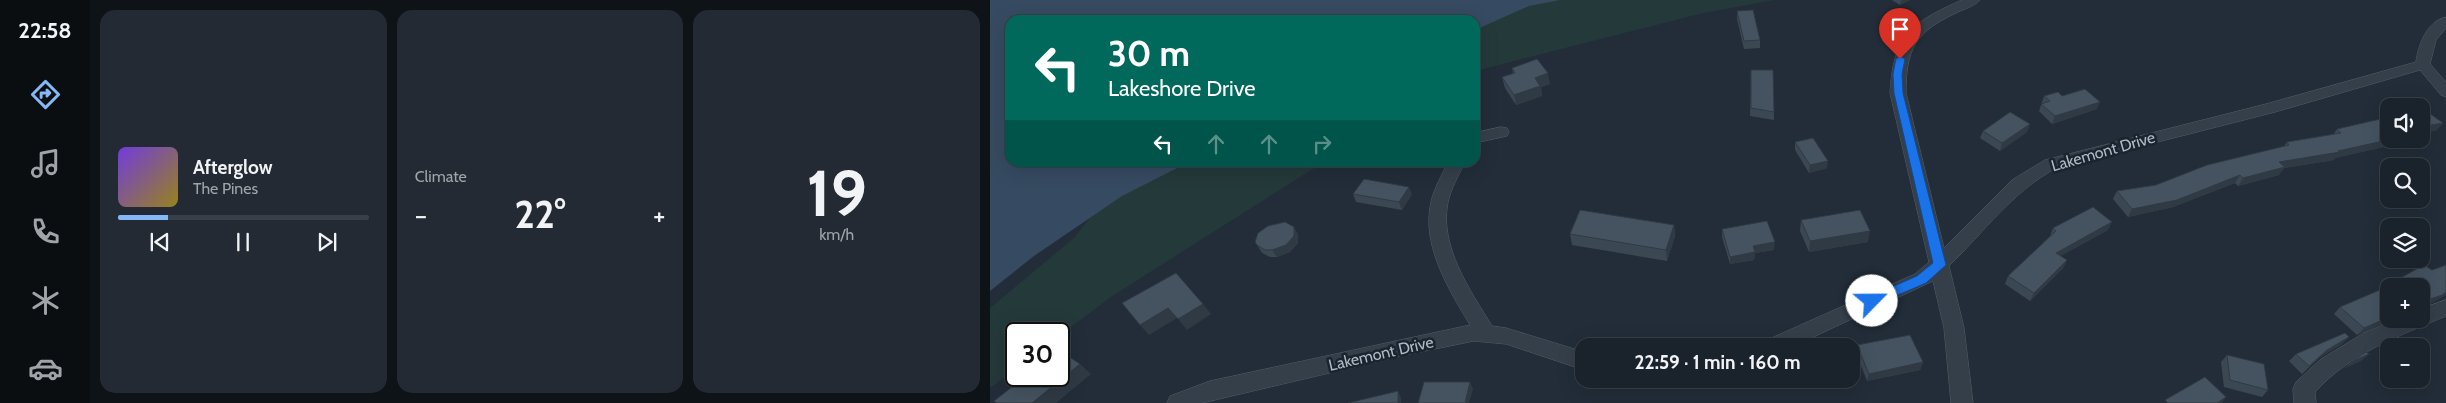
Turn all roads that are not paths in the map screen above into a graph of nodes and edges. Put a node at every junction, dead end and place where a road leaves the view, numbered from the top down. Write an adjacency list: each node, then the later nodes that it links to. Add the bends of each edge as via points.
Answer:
1 (1973, 0): 8 (street, via 1926,23 1913,34 1905,46 1898,74 1900,102)
2 (2446, 21): 3 (street, via 2426,43)
3 (2423, 65): 4 (street); 8 (street, Lakemont Drive, via 2051,164 2020,182 1973,227)
4 (2446, 92)
5 (1501, 132): 6 (street)
6 (1480, 137)
7 (1456, 167): 12 (street, via 1439,204 1440,242 1458,286)
8 (1940, 265): 13 (street, Lakemont Drive, via 1922,279); 16 (street, via 1954,328)
9 (2446, 308): 10 (street)
10 (2430, 314)
11 (2398, 328): 17 (street, via 2354,348 2318,372 2304,388)
12 (1486, 334): 14 (street, Lakemont Drive, via 1506,336); 15 (street, Lakemont Drive, via 1474,333 1410,345 1210,390)
13 (1792, 338)
14 (1575, 357)
15 (1178, 403)
16 (1962, 403)
17 (2305, 403)

